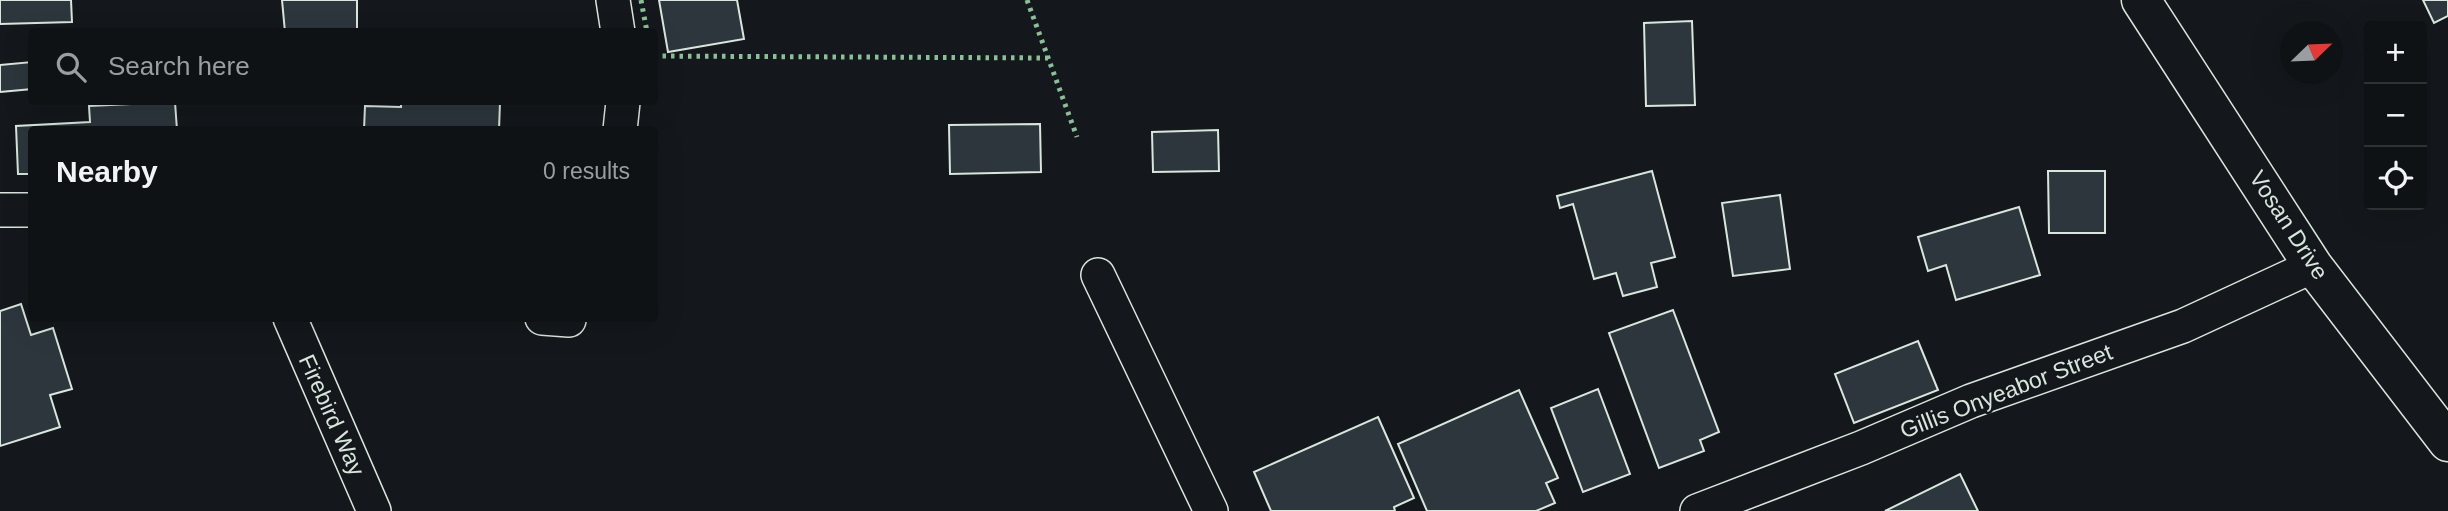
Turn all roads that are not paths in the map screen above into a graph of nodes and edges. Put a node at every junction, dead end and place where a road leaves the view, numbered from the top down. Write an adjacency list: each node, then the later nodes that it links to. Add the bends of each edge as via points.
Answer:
1 (613, 0): 3 (street)
2 (2141, 0): 8 (street, Vosan Drive)
3 (617, 28)
4 (623, 105): 5 (street)
5 (620, 126)
6 (0, 210): 7 (street)
7 (28, 210)
8 (2314, 266): 11 (street, Vosan Drive); 14 (street, Gillis Onyeabor Street, via 2183,326 1971,401 1861,449)
9 (1097, 275): 13 (street)
10 (292, 322): 12 (street, Firebird Way)
11 (2448, 442)
12 (374, 511)
13 (1211, 511)
14 (1697, 511)

